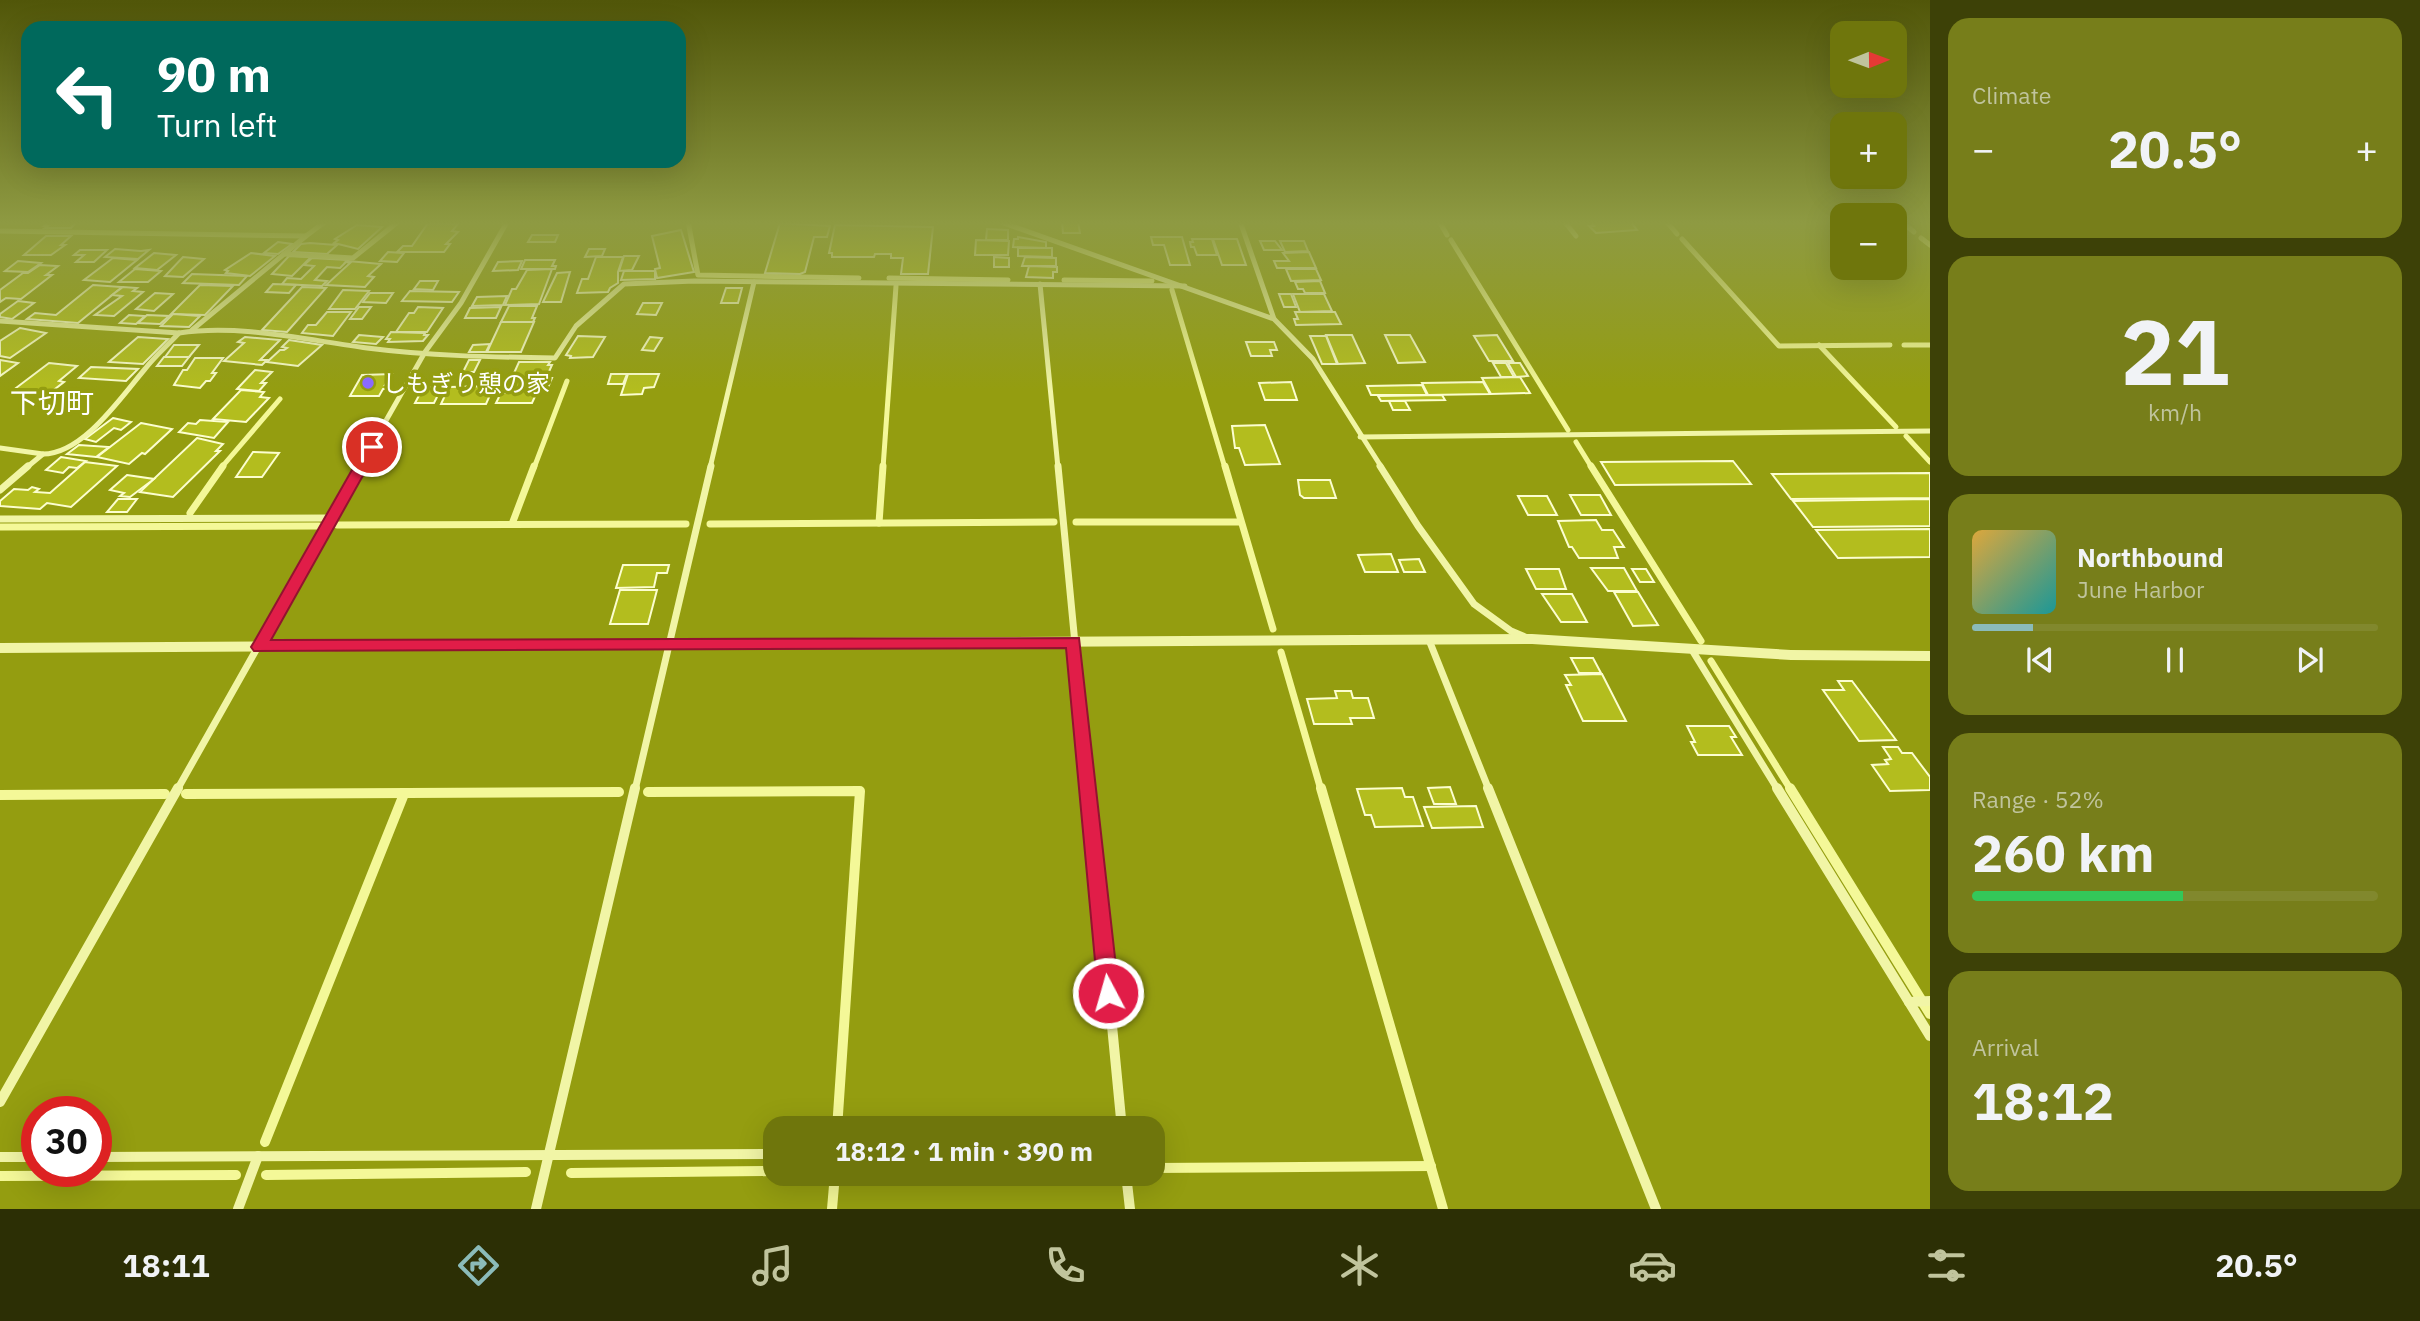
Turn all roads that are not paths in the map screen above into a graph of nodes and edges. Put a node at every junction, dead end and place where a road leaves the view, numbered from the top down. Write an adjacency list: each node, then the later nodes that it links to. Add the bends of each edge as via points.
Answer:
1 (256, 277): 10 (street)
2 (476, 277): 12 (street)
3 (1160, 277): 7 (street)
4 (1261, 277): 8 (street)
5 (754, 282): 6 (street); 12 (street, via 624,284 576,326 555,358); 23 (street)
6 (1040, 284): 7 (street); 22 (street)
7 (1185, 286): 8 (street)
8 (1274, 318): 14 (street, via 1313,359)
9 (0, 321): 11 (street)
10 (192, 330): 11 (street); 12 (street)
11 (179, 333): 16 (street, via 110,414 58,454)
12 (425, 352): 18 (street)
13 (1930, 431): 14 (street)
14 (1360, 437): 20 (street, via 1474,604 1511,631)
15 (0, 449): 16 (street)
16 (43, 454): 17 (street)
17 (0, 490)
18 (332, 518): 19 (street); 24 (street)
19 (0, 519)
20 (1532, 639): 21 (street); 26 (street)
21 (1429, 640): 22 (street); 43 (street)
22 (1074, 642): 23 (street); 32 (street)
23 (669, 644): 24 (street); 33 (street)
24 (260, 647): 25 (street); 31 (street)
25 (0, 648)
26 (1692, 650): 27 (street); 29 (street)
27 (1930, 656)
28 (1930, 1001): 29 (street)
29 (1911, 1002): 30 (street)
30 (1930, 1036)
31 (0, 1102)
32 (1121, 1116)
33 (549, 1154): 34 (street); 35 (street); 41 (street)
34 (763, 1154)
35 (258, 1156): 38 (street); 40 (street)
36 (0, 1157): 37 (street)
37 (21, 1157)
38 (112, 1157)
39 (1127, 1186): 42 (street)
40 (237, 1209)
41 (536, 1209)
42 (1130, 1209)
43 (1656, 1209)

